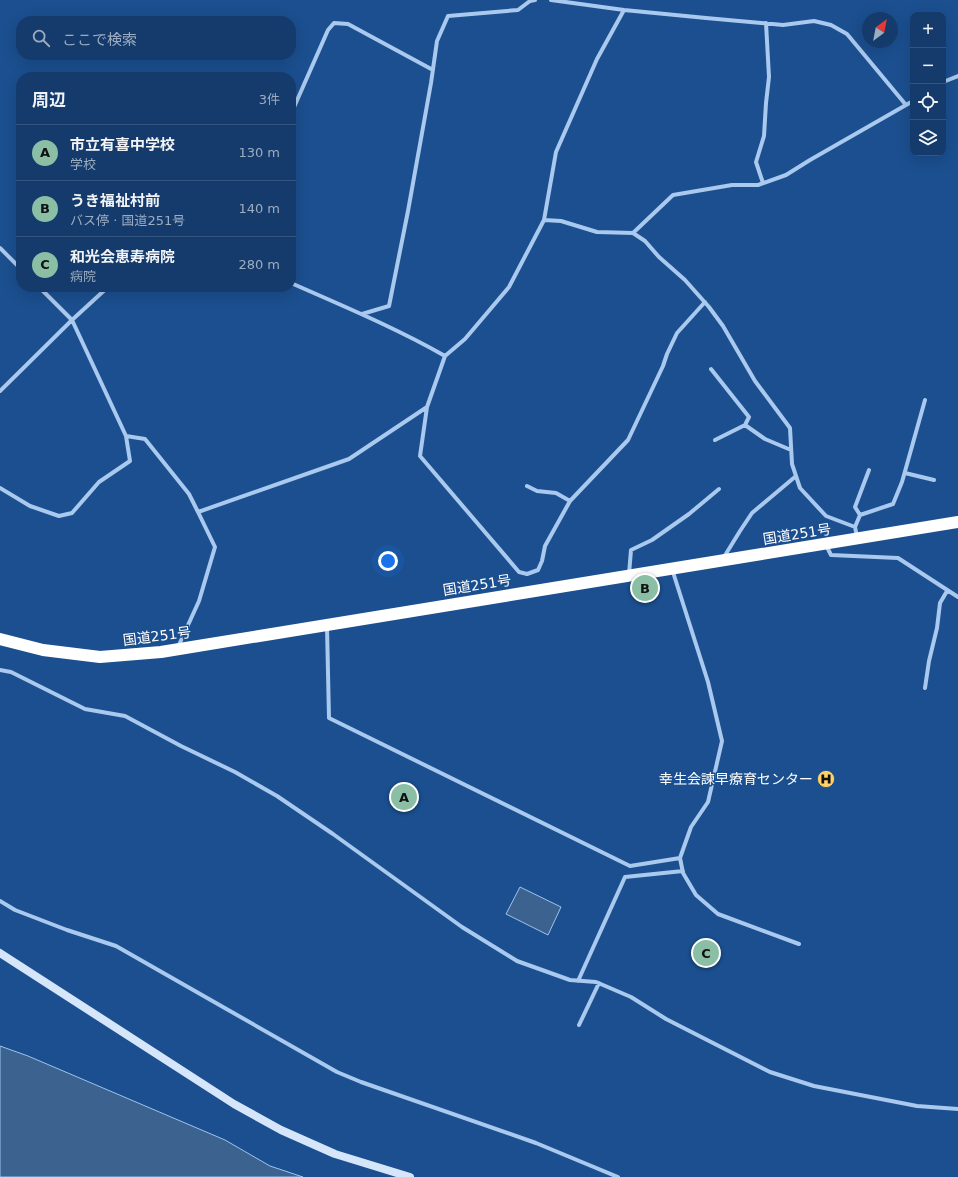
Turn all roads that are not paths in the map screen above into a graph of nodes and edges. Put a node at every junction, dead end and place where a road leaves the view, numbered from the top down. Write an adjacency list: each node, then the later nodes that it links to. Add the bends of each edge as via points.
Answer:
1 (535, 0): 5 (street, via 518,10 448,16 437,41)
2 (551, 0): 3 (street)
3 (624, 10): 4 (street); 12 (street, via 597,59 556,152)
4 (766, 23): 10 (street, via 783,25 814,21 847,34); 11 (street, via 769,77 764,136 756,162)
5 (433, 70): 8 (street, via 348,24 334,23 328,30); 20 (street, via 389,306)
6 (958, 76): 7 (street)
7 (946, 81)
8 (296, 103)
9 (910, 103): 10 (street)
10 (906, 105): 11 (street, via 786,175)
11 (763, 183): 13 (street, via 732,185 672,195)
12 (544, 220): 13 (street, via 560,221 597,232); 22 (street, via 509,287 465,339)
13 (633, 233): 19 (street, via 645,241)
14 (0, 248): 15 (street)
15 (16, 264)
16 (296, 285): 20 (street)
17 (44, 292): 21 (street)
18 (103, 292): 21 (street)
19 (705, 302): 30 (street, via 723,326 755,381 790,428); 38 (street, via 677,333 628,440)
20 (362, 314): 22 (street)
21 (72, 320): 24 (street); 28 (street)
22 (446, 356): 26 (street)
23 (711, 369): 27 (street, via 749,417)
24 (0, 391)
25 (925, 400): 32 (street)
26 (427, 408): 38 (street, via 420,456 519,572 527,574 538,570 545,546); 39 (street, via 350,459)
27 (744, 425): 29 (street); 30 (street, via 765,439)
28 (126, 436): 36 (street, via 130,461 99,482 72,513 59,516 30,506); 39 (street, via 145,440 190,494)
29 (716, 440)
30 (791, 450): 33 (street)
31 (869, 470): 40 (street, via 855,507)
32 (905, 473): 34 (street); 40 (street, via 893,504)
33 (796, 476): 42 (street, via 800,488 826,516); 45 (street, via 752,513)
34 (934, 480)
35 (527, 486): 38 (street, via 537,491 556,492)
36 (0, 488)
37 (719, 489): 47 (street, via 652,540 631,550)
38 (570, 501)
39 (198, 512): 52 (street, via 215,547 199,601)
40 (860, 515): 42 (street)
41 (958, 522): 43 (highway, 国道251号)
42 (855, 527): 43 (street)
43 (857, 539): 44 (highway, 国道251号)
44 (826, 544): 45 (highway, 国道251号); 48 (street, via 831,555 898,558)
45 (722, 561): 46 (highway, 国道251号)
46 (672, 569): 47 (highway, 国道251号); 55 (street, via 708,682 722,741 708,802 691,827)
47 (628, 576): 50 (highway, 国道251号)
48 (947, 591): 49 (street); 54 (street, via 940,603)
49 (958, 598)
50 (327, 625): 52 (highway, 国道251号); 55 (street, via 329,718 630,866)
51 (0, 639): 52 (highway, 国道251号, via 43,650 100,657)
52 (177, 649)
53 (0, 670): 60 (street, via 11,672 86,709 125,716 235,772 277,796 462,927 517,961)
54 (925, 688)
55 (680, 858): 56 (street)
56 (683, 871): 58 (street, via 696,895 718,914); 60 (street, via 625,877)
57 (0, 901): 65 (street, via 15,910 116,946 343,1074 536,1143)
58 (799, 944)
59 (0, 953): 64 (street, via 234,1104 281,1130 336,1154)
60 (578, 981): 61 (street)
61 (599, 983): 62 (street); 63 (street, via 631,997 666,1019 770,1072 814,1086 849,1093 917,1106)
62 (579, 1025)
63 (958, 1109)
64 (410, 1177)
65 (618, 1177)

